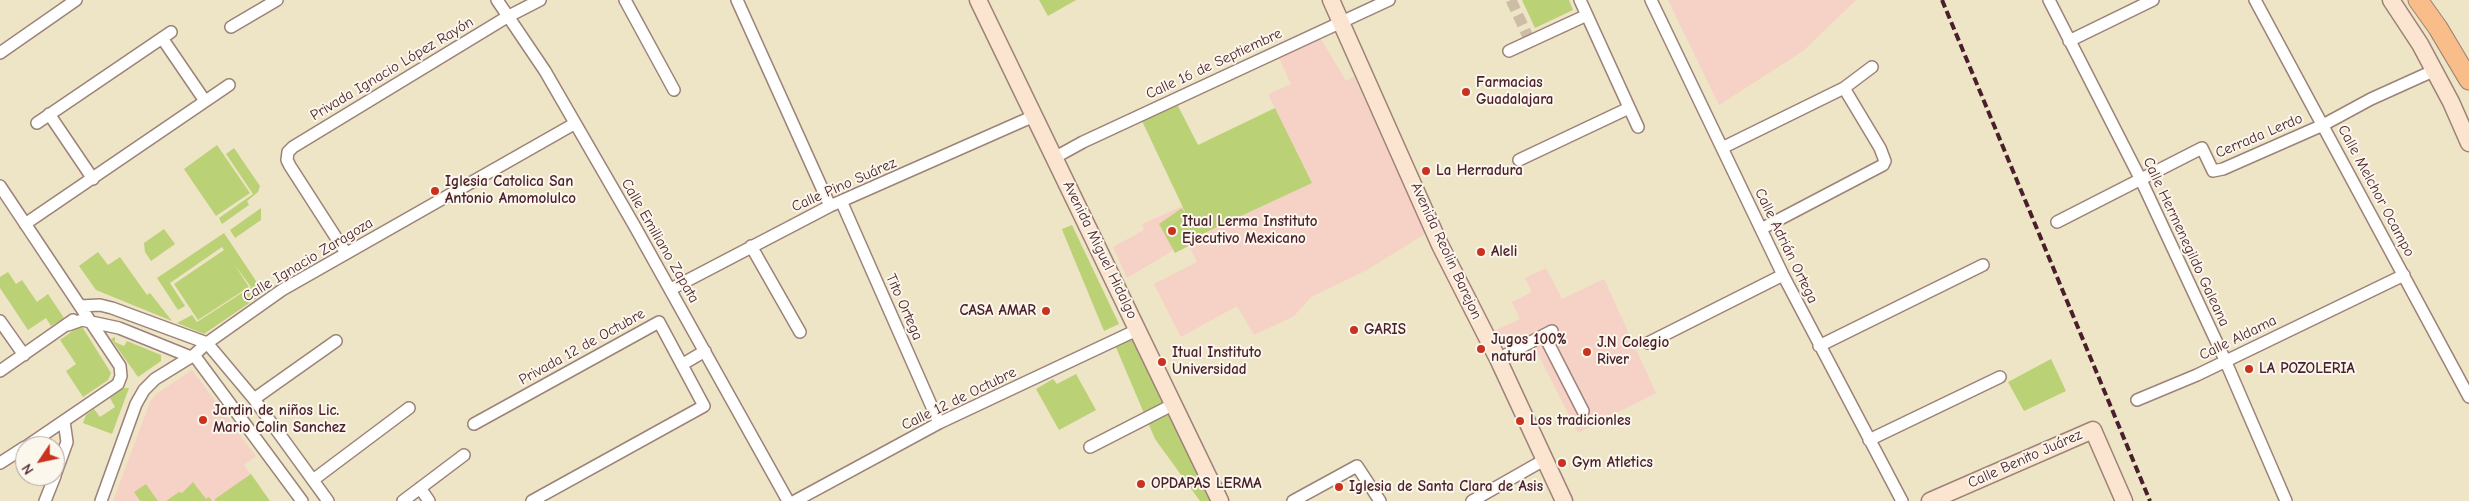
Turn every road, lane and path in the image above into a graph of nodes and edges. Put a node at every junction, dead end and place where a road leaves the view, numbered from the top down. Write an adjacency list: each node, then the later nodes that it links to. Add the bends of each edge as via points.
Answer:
1 (76, 0): 23 (street)
2 (277, 0): 20 (street)
3 (497, 0): 18 (street, Calle Emiliano Zapata)
4 (540, 0): 18 (street, Privada Ignacio López Rayón)
5 (625, 0): 29 (street)
6 (737, 0): 46 (street)
7 (978, 0): 33 (main road, Avenida Miguel Hidalgo)
8 (1331, 0): 19 (main road, Avenida Reolin Barejon)
9 (1389, 0): 19 (street, Calle 16 de Septiembre)
10 (1580, 0): 17 (street)
11 (1651, 0): 39 (street, Calle Adrián Ortega)
12 (2049, 0): 21 (street, Calle Hermenegildo Galeana)
13 (2153, 0): 21 (street)
14 (2255, 0): 36 (street, Calle Melchor Ocampo)
15 (2391, 0): 25 (main road, via 2420,44)
16 (2418, 0): 26 (highway)
17 (1587, 15): 22 (street); 31 (street)
18 (507, 17): 35 (street, Calle Emiliano Zapata, via 545,71); 51 (street, Privada Ignacio López Rayón, via 288,152 286,160)
19 (1340, 22): 40 (street, Calle 16 de Septiembre); 73 (main road, Avenida Reolin Barejon, via 1440,245)
20 (230, 26)
21 (2069, 41): 43 (street, Calle Hermenegildo Galeana)
22 (1509, 51)
23 (0, 53)
24 (1872, 67): 28 (street)
25 (2433, 71): 36 (street, via 2370,99); 38 (main road)
26 (2469, 80)
27 (228, 85): 30 (street)
28 (1844, 88): 39 (street); 49 (street, via 1880,148 1885,161 1883,165)
29 (674, 90)
30 (205, 101): 32 (street, via 166,35); 42 (street)
31 (1630, 108): 37 (street); 41 (street)
32 (49, 114): 34 (street); 42 (street)
33 (1034, 116): 40 (main road, Avenida Miguel Hidalgo); 45 (street, Calle Pino Suárez)
34 (37, 122)
35 (574, 124): 51 (street, Calle Ignacio Zaragoza); 55 (street, Calle Emiliano Zapata)
36 (2323, 125): 43 (street, Cerrada Lerdo, via 2223,169 2213,171 2202,148); 54 (street, Calle Melchor Ocampo)
37 (1638, 127)
38 (2469, 143)
39 (1722, 148): 49 (street, Calle Adrián Ortega)
40 (1054, 158): 63 (main road, Avenida Miguel Hidalgo)
41 (1519, 160)
42 (93, 179): 48 (street)
43 (2141, 180): 47 (street, Cerrada Lerdo); 74 (street, Calle Hermenegildo Galeana)
44 (0, 186): 48 (street)
45 (842, 202): 46 (street, Calle Pino Suárez); 85 (street, Tito Ortega)
46 (830, 206): 50 (street, Calle Pino Suárez)
47 (2057, 222)
48 (26, 224): 56 (street)
49 (1761, 229): 53 (street, Calle Adrián Ortega)
50 (751, 246): 55 (street, Calle Pino Suárez); 64 (street)
51 (346, 253): 66 (street, Calle Ignacio Zaragoza, via 282,290)
52 (1983, 265): 69 (street)
53 (1783, 275): 67 (street); 69 (street, Calle Adrián Ortega)
54 (2404, 275): 74 (street, Calle Aldama); 78 (street, Calle Melchor Ocampo)
55 (671, 289): 70 (street, Calle Emiliano Zapata)
56 (80, 306): 57 (street, via 100,305); 59 (street); 60 (street, via 78,315)
57 (129, 314): 61 (street); 62 (street)
58 (0, 321): 71 (street)
59 (92, 323): 60 (street, via 82,320); 61 (street); 84 (street, via 120,366 121,376 118,384)
60 (68, 325): 71 (street)
61 (124, 329): 68 (street)
62 (166, 329): 66 (street); 68 (street)
63 (1139, 329): 81 (main road, Avenida Miguel Hidalgo); 85 (street, Calle 12 de Octubre)
64 (800, 332)
65 (336, 341): 79 (street)
66 (207, 343): 72 (street, Calle Ignacio Zaragoza); 79 (street)
67 (1648, 343)
68 (160, 344): 72 (street)
69 (1819, 346): 88 (street, Calle Adrián Ortega)
70 (705, 351): 75 (street); 107 (street, Calle Emiliano Zapata)
71 (24, 355): 76 (street)
72 (193, 356): 92 (street); 101 (street, Calle Ignacio Zaragoza, via 155,379 144,390 132,414)
73 (1498, 360): 83 (street, via 1548,333); 95 (main road, Avenida Reolin Barejon)
74 (2225, 360): 80 (street, Calle Aldama); 117 (street, Calle Hermenegildo Galeana)
75 (682, 364): 86 (street, Privada 12 de Octubre, via 659,322); 106 (street, Privada 12 de Octubre, via 704,406)
76 (0, 371)
77 (2000, 377): 88 (street)
78 (2469, 397)
79 (254, 399): 89 (street)
80 (2138, 400)
81 (1174, 404): 90 (street); 109 (main road, Avenida Miguel Hidalgo)
82 (410, 408): 97 (street)
83 (1583, 411)
84 (64, 421): 87 (street); 91 (street, via 68,442)
85 (939, 423): 108 (street, Calle 12 de Octubre)
86 (474, 424)
87 (42, 436)
88 (1869, 440): 114 (street, Calle Adrián Ortega)
89 (284, 441): 92 (street); 97 (street)
90 (1090, 447)
91 (65, 450)
92 (268, 452): 102 (street)
93 (15, 454): 96 (street)
94 (464, 455): 99 (street)
95 (1544, 460): 112 (street); 113 (main road, Avenida Reolin Barejon)
96 (0, 463)
97 (313, 480): 103 (street)
98 (51, 486): 100 (street)
99 (420, 488): 104 (street); 105 (street)
100 (45, 501)
101 (101, 501)
102 (302, 501)
103 (328, 501)
104 (403, 501)
105 (429, 501)
106 (532, 501)
107 (788, 501)
108 (795, 501)
109 (1220, 501)
110 (1293, 501): 111 (street, via 1354,466 1359,467)
111 (1380, 501)
112 (1472, 501)
113 (1564, 501)
114 (1902, 501)
115 (1930, 501): 116 (main road, Calle Benito Juárez, via 2093,430)
116 (2124, 501)
117 (2286, 501)

